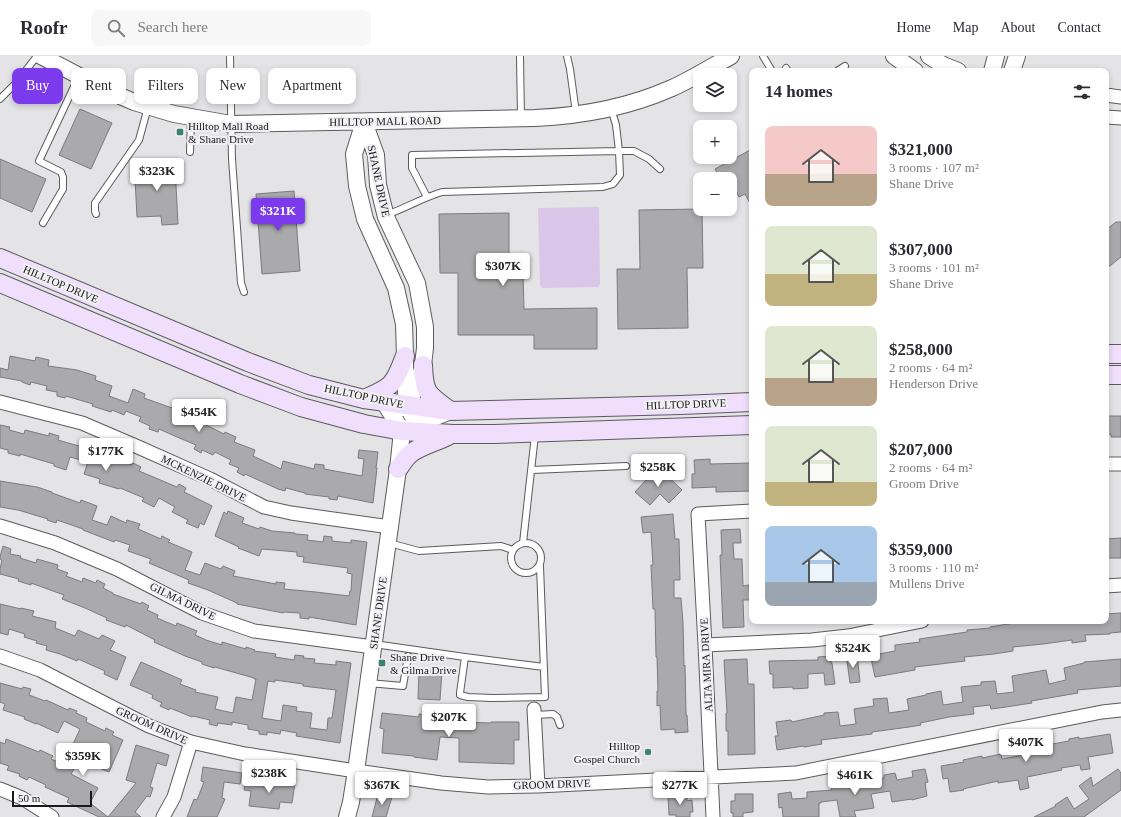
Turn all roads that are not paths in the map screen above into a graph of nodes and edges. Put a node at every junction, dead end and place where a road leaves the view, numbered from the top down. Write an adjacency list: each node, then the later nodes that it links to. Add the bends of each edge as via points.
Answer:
1 (37, 56): 24 (lane)
2 (41, 56): 19 (street, HILLTOP MALL ROAD)
3 (230, 56): 33 (lane)
4 (520, 56): 30 (lane)
5 (567, 56): 27 (lane)
6 (731, 56): 26 (street, HILLTOP MALL ROAD, via 671,88)
7 (763, 56): 13 (lane)
8 (894, 56): 15 (street)
9 (929, 56): 16 (street)
10 (996, 56): 17 (street)
11 (1017, 56): 18 (street)
12 (845, 66): 14 (lane)
13 (770, 68)
14 (842, 68)
15 (911, 68)
16 (950, 68)
17 (993, 68)
18 (1013, 68)
19 (71, 72)
20 (71, 93): 40 (lane, via 39,161 61,172 64,183)
21 (1109, 95): 22 (street)
22 (1121, 97)
23 (126, 98): 25 (street, HILLTOP MALL ROAD)
24 (0, 100)
25 (148, 107): 28 (street, HILLTOP MALL ROAD); 38 (lane, via 139,140 95,203)
26 (611, 108): 27 (street, HILLTOP MALL ROAD); 34 (lane)
27 (576, 115): 30 (street, HILLTOP MALL ROAD)
28 (191, 117): 33 (street, HILLTOP MALL ROAD); 35 (lane)
29 (1109, 117): 31 (street)
30 (521, 118): 32 (street, HILLTOP MALL ROAD)
31 (1121, 118)
32 (364, 122): 33 (street, HILLTOP MALL ROAD); 39 (street, SHANE DRIVE, via 376,155 378,185); 46 (street, SHANE DRIVE, via 354,154 357,186 365,219 396,288 404,324)
33 (231, 124): 43 (lane, via 241,283)
34 (619, 151): 36 (lane, via 634,151); 37 (lane, via 620,175 613,184 603,187 442,192); 37 (lane, via 412,155 412,168)
35 (190, 152)
36 (660, 169)
37 (426, 196): 39 (lane)
38 (96, 214)
39 (385, 215): 47 (street, SHANE DRIVE, via 417,283 425,326)
40 (43, 223)
41 (0, 258): 52 (main road, HILLTOP DRIVE, via 248,362 309,384)
42 (0, 283): 57 (main road, HILLTOP DRIVE, via 240,384 301,406)
43 (244, 292)
44 (1109, 354): 45 (main road)
45 (1121, 354)
46 (405, 356): 52 (main road, via 390,384 382,391); 55 (street, SHANE DRIVE, via 405,381)
47 (423, 365): 55 (street, SHANE DRIVE, via 418,383); 56 (main road, via 427,391 432,398)
48 (1121, 375): 49 (main road)
49 (1109, 376)
50 (1109, 377): 51 (street)
51 (1121, 382)
52 (364, 399): 55 (main road, HILLTOP DRIVE)
53 (0, 402): 69 (street, MCKENZIE DRIVE, via 82,423 210,479 264,507 291,514)
54 (749, 402): 56 (main road, HILLTOP DRIVE)
55 (394, 407): 56 (main road, HILLTOP DRIVE); 57 (street); 59 (street, SHANE DRIVE)
56 (450, 411): 59 (street)
57 (369, 425): 59 (main road, HILLTOP DRIVE)
58 (749, 425): 60 (main road, HILLTOP DRIVE)
59 (413, 430): 61 (main road, HILLTOP DRIVE); 65 (street, SHANE DRIVE)
60 (535, 433): 61 (main road, HILLTOP DRIVE); 66 (lane)
61 (453, 434): 65 (main road, via 411,453)
62 (1109, 464): 63 (street)
63 (1121, 464)
64 (626, 466): 66 (lane)
65 (398, 469): 69 (street, SHANE DRIVE)
66 (532, 470): 71 (lane)
67 (749, 511): 78 (street, ALTA MIRA DRIVE, via 698,514)
68 (0, 526): 77 (street, GILMA DRIVE, via 82,554 202,613 254,631)
69 (390, 527): 70 (street, SHANE DRIVE)
70 (388, 543): 72 (lane, via 418,551 501,546); 77 (street, SHANE DRIVE)
71 (523, 543): 72 (lane); 73 (lane, via 535,545 539,549 542,554)
72 (513, 550): 73 (lane, via 511,562 518,571 530,573)
73 (540, 566): 82 (lane)
74 (1121, 585): 75 (street)
75 (1109, 586)
76 (907, 624): 78 (street, via 848,636 812,640)
77 (374, 645): 81 (lane); 83 (street, SHANE DRIVE)
78 (705, 645): 89 (street, ALTA MIRA DRIVE)
79 (0, 656): 87 (street, GROOM DRIVE, via 40,670 149,726)
80 (408, 656): 83 (lane, via 403,686)
81 (465, 657): 82 (lane); 84 (lane, via 460,695 492,698)
82 (544, 667): 84 (lane, via 545,697)
83 (368, 683): 88 (street, SHANE DRIVE)
84 (534, 707): 86 (lane, via 553,714); 90 (street)
85 (1121, 710): 89 (street, GROOM DRIVE, via 1094,713 796,773)
86 (560, 724)
87 (191, 742): 88 (street, GROOM DRIVE, via 245,754); 93 (street, via 174,797)
88 (356, 771): 90 (street, GROOM DRIVE, via 488,787); 94 (street, SHANE DRIVE)
89 (711, 777): 90 (street, GROOM DRIVE); 95 (street, ALTA MIRA DRIVE)
90 (538, 786)
91 (0, 789): 92 (street, via 22,798)
92 (52, 817)
93 (163, 817)
94 (347, 817)
95 (713, 817)

